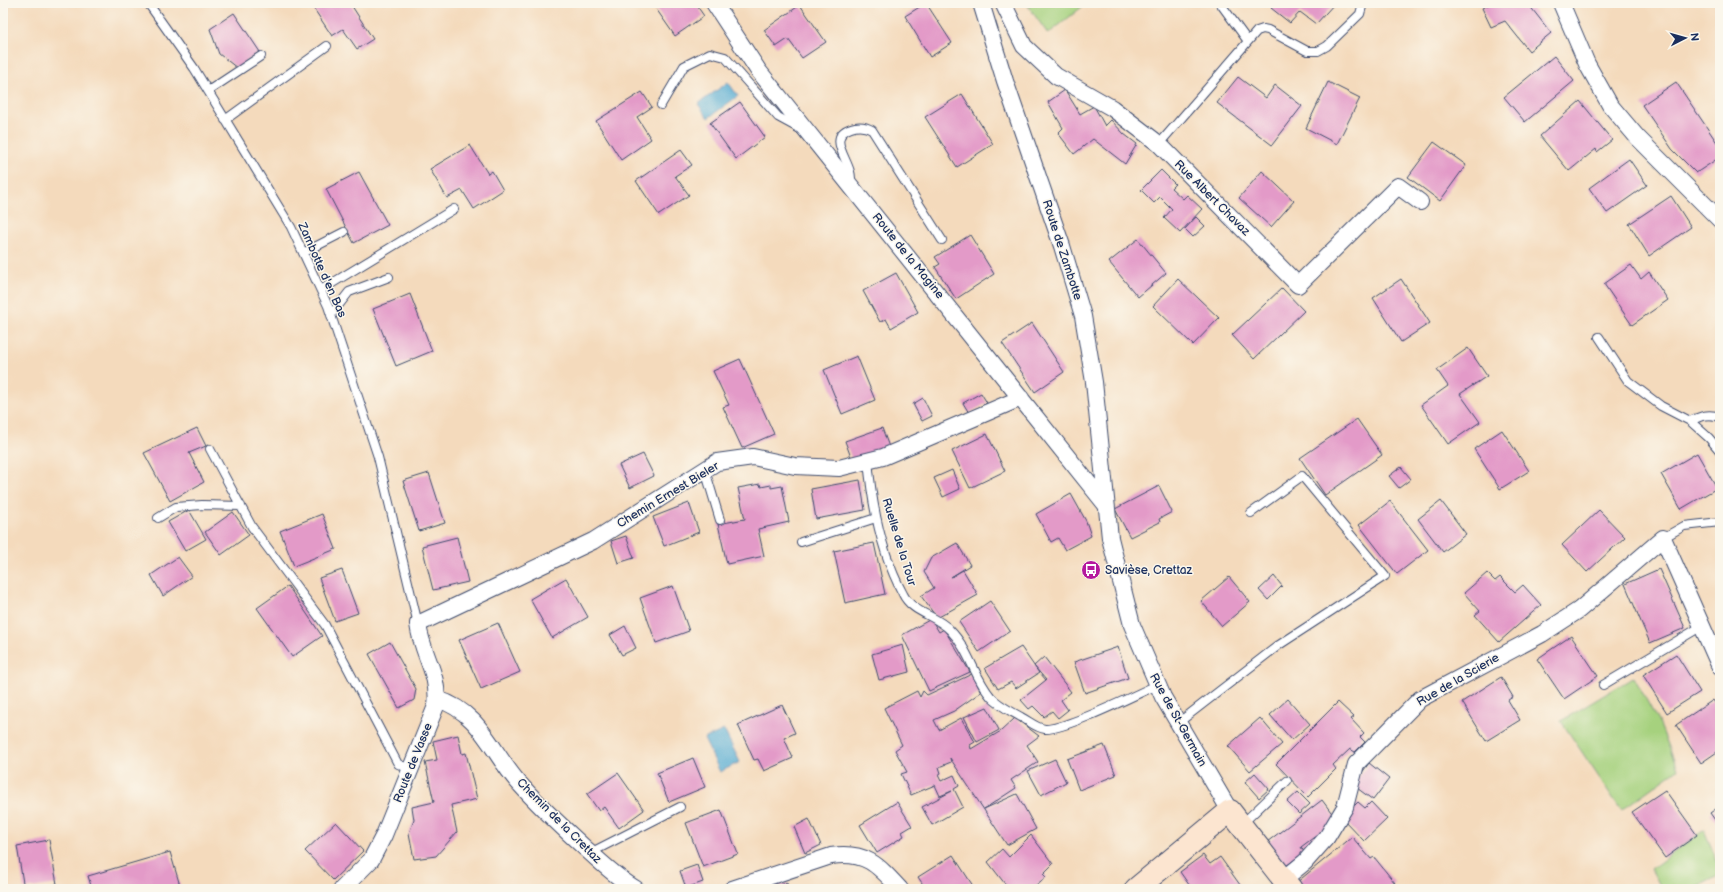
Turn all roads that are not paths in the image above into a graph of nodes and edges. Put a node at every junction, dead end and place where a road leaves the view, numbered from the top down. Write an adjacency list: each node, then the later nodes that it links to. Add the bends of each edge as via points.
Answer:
1 (148, 3): 11 (lane, Zambotte d'en Bas)
2 (714, 3): 14 (street, Route de la Magine, via 758,70)
3 (981, 3): 34 (street, Route de Zambotte, via 1083,316 1094,382)
4 (1003, 3): 15 (street, Rue Albert Chavaz, via 1024,46 1056,76 1112,108)
5 (1220, 3): 8 (lane)
6 (1363, 3): 8 (lane, via 1360,14 1327,46 1318,51 1307,51 1263,29)
7 (1561, 3): 19 (street, via 1587,64 1610,105 1637,138)
8 (1247, 40): 15 (lane)
9 (327, 46): 13 (lane)
10 (261, 56): 11 (lane)
11 (208, 91): 13 (lane, Zambotte d'en Bas)
12 (661, 105): 14 (lane, via 684,66 710,53 725,57 778,117)
13 (226, 120): 22 (lane, Zambotte d'en Bas, via 291,226)
14 (811, 135): 16 (street, Route de la Magine)
15 (1158, 144): 17 (street, Rue Albert Chavaz, via 1298,285 1398,186)
16 (850, 184): 21 (lane, via 852,175 842,154 839,140 842,133 860,126 872,130); 27 (street, Route de la Magine)
17 (1420, 202)
18 (454, 209): 24 (lane)
19 (1720, 220)
20 (344, 232): 22 (lane)
21 (942, 240)
22 (303, 254): 24 (lane, Zambotte d'en Bas)
23 (389, 277): 25 (lane, via 349,292)
24 (321, 290): 25 (lane, Zambotte d'en Bas)
25 (331, 315): 43 (lane, Zambotte d'en Bas, via 378,457)
26 (1599, 337): 29 (lane, via 1628,381 1661,406)
27 (1021, 398): 32 (street, Chemin Ernest Bieler, via 883,457); 34 (street, Route de la Magine)
28 (1720, 417): 29 (lane, via 1703,415)
29 (1690, 421): 31 (lane)
30 (210, 449): 35 (lane)
31 (1720, 451)
32 (868, 460): 33 (street, Chemin Ernest Bieler, via 839,468 795,466 753,458 717,462); 38 (lane, Ruelle de la Tour)
33 (705, 470): 39 (lane); 43 (street, Chemin Ernest Bieler, via 592,541)
34 (1106, 505): 46 (street, Rue de St-Germain, via 1117,572 1132,625)
35 (241, 506): 37 (lane, via 176,507); 50 (lane, via 252,527 325,624 398,764)
36 (1251, 513): 49 (lane, via 1302,476 1385,576 1279,645)
37 (158, 518)
38 (876, 518): 42 (lane); 46 (lane, Ruelle de la Tour, via 895,577 907,602 946,626 960,643 990,696 1035,726 1049,729 1059,726)
39 (720, 520)
40 (1720, 522): 41 (lane, via 1684,526)
41 (1663, 538): 44 (street); 55 (street, Rue de la Scierie, via 1579,610 1542,634 1420,699 1356,764 1345,807 1327,837)
42 (801, 542)
43 (418, 624): 48 (street, Route de Vasse, via 422,645 436,679)
44 (1702, 626): 45 (street); 47 (lane)
45 (1720, 667)
46 (1157, 685): 49 (street, Rue de St-Germain)
47 (1603, 685)
48 (437, 699): 50 (street, Route de Vasse, via 430,723); 54 (street, Chemin de la Crettaz, via 451,703 471,718 524,789)
49 (1178, 723): 53 (street, Rue de St-Germain)
50 (410, 769): 56 (street, Route de Vasse, via 384,836 371,860)
51 (1287, 780): 53 (lane)
52 (680, 807): 54 (lane)
53 (1235, 818): 55 (street, Rue de St-Germain); 60 (street)
54 (590, 853): 57 (street, Chemin de la Crettaz)
55 (1287, 884)
56 (342, 889)
57 (636, 889)
58 (732, 889): 59 (street, via 842,854 852,854 874,862)
59 (900, 889)
60 (1136, 889)

